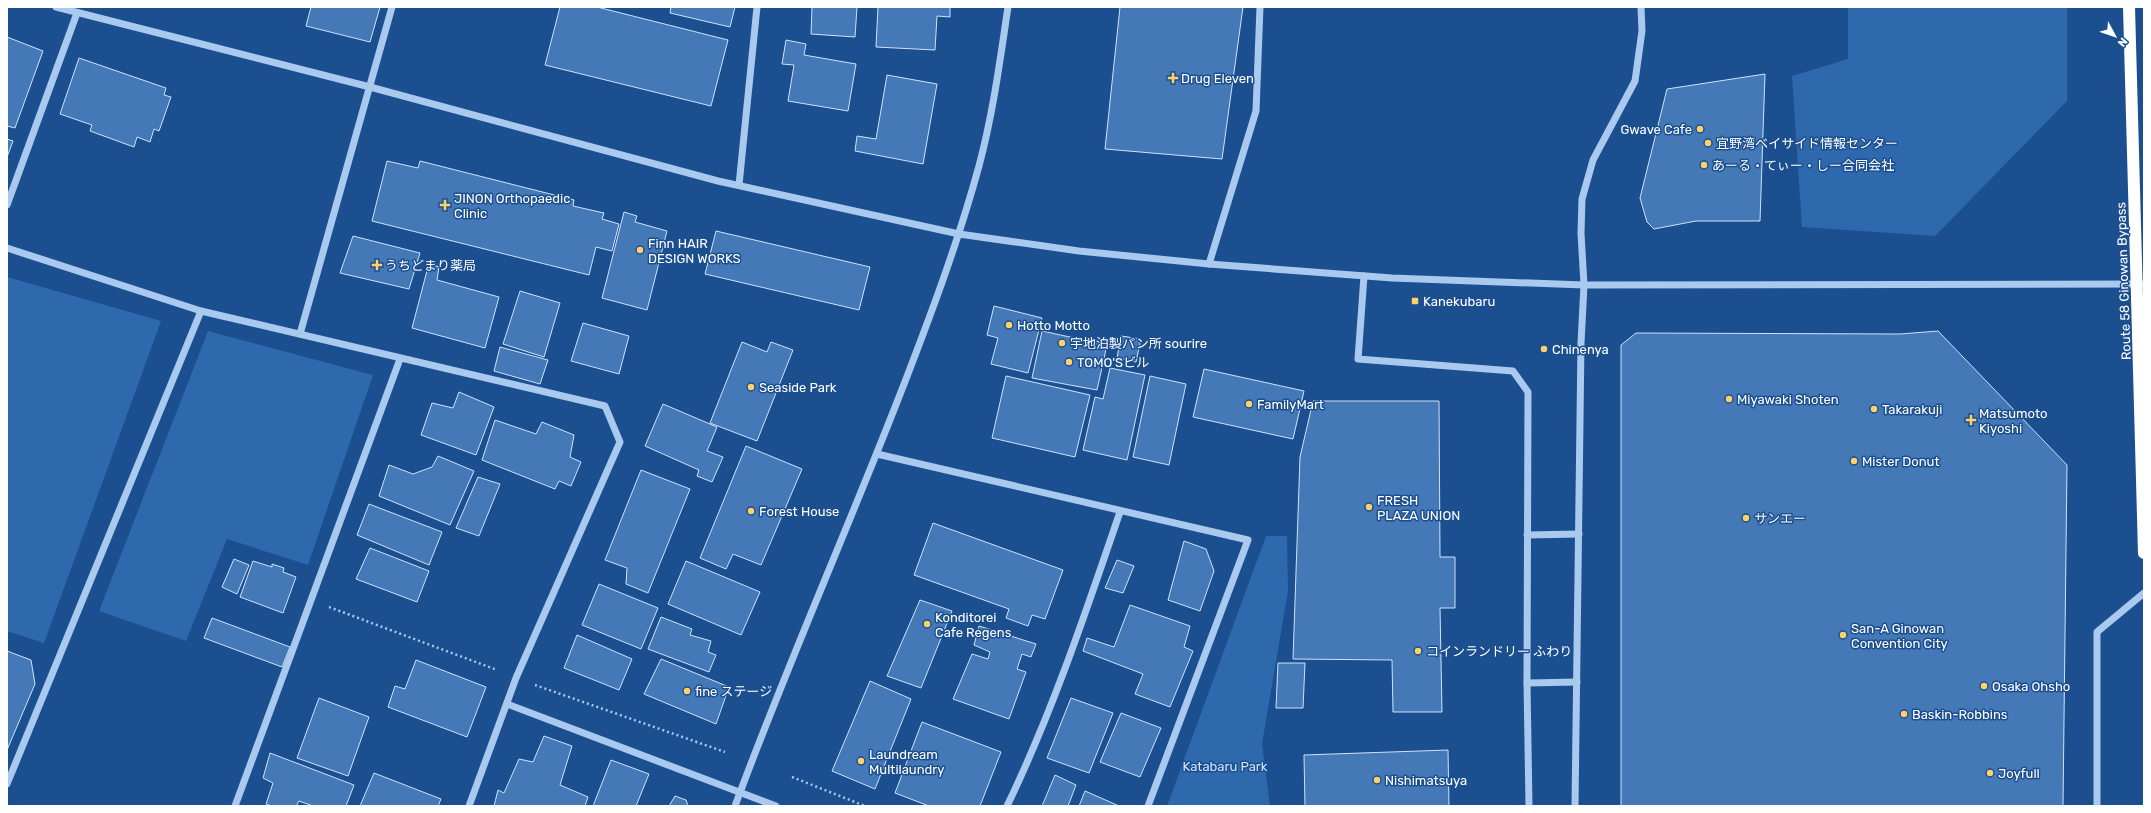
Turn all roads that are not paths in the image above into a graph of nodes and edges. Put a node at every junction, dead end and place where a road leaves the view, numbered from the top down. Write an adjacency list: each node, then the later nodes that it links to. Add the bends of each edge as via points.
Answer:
1 (56, 7): 8 (street)
2 (392, 7): 9 (street)
3 (757, 7): 10 (street)
4 (1008, 7): 12 (street, via 994,96 979,165)
5 (1260, 7): 14 (street, via 1256,111)
6 (1641, 7): 17 (street, via 1642,31 1635,81 1593,160 1582,199)
7 (2129, 7): 16 (highway, Route 58 Ginowan Bypass, via 2134,189)
8 (77, 13): 9 (street); 11 (street)
9 (370, 88): 10 (street); 19 (street)
10 (739, 185): 12 (street)
11 (7, 205)
12 (959, 234): 14 (street, via 1079,251); 21 (street, via 931,315)
13 (7, 248): 18 (street)
14 (1209, 264): 15 (street)
15 (1364, 276): 17 (street); 23 (street, via 1358,359 1513,371 1528,392)
16 (2140, 284): 17 (street); 25 (highway, Route 58 Ginowan Bypass)
17 (1584, 285): 24 (street)
18 (201, 311): 19 (street); 30 (street)
19 (300, 334): 20 (street)
20 (400, 359): 29 (street, via 605,406 620,442 519,670); 32 (street)
21 (877, 454): 22 (street); 31 (street)
22 (1120, 512): 36 (street, via 1061,681 1028,764); 37 (street, via 1248,540)
23 (1527, 534): 24 (street); 28 (street)
24 (1578, 534): 27 (street)
25 (2144, 553)
26 (2144, 593): 40 (street, via 2097,632)
27 (1577, 682): 28 (street); 39 (street)
28 (1527, 684): 38 (street)
29 (507, 704): 31 (street); 33 (street)
30 (7, 784)
31 (740, 792): 34 (street); 35 (street)
32 (235, 806)
33 (469, 806)
34 (735, 806)
35 (776, 806)
36 (1007, 806)
37 (1148, 806)
38 (1529, 806)
39 (1575, 806)
40 (2097, 806)

